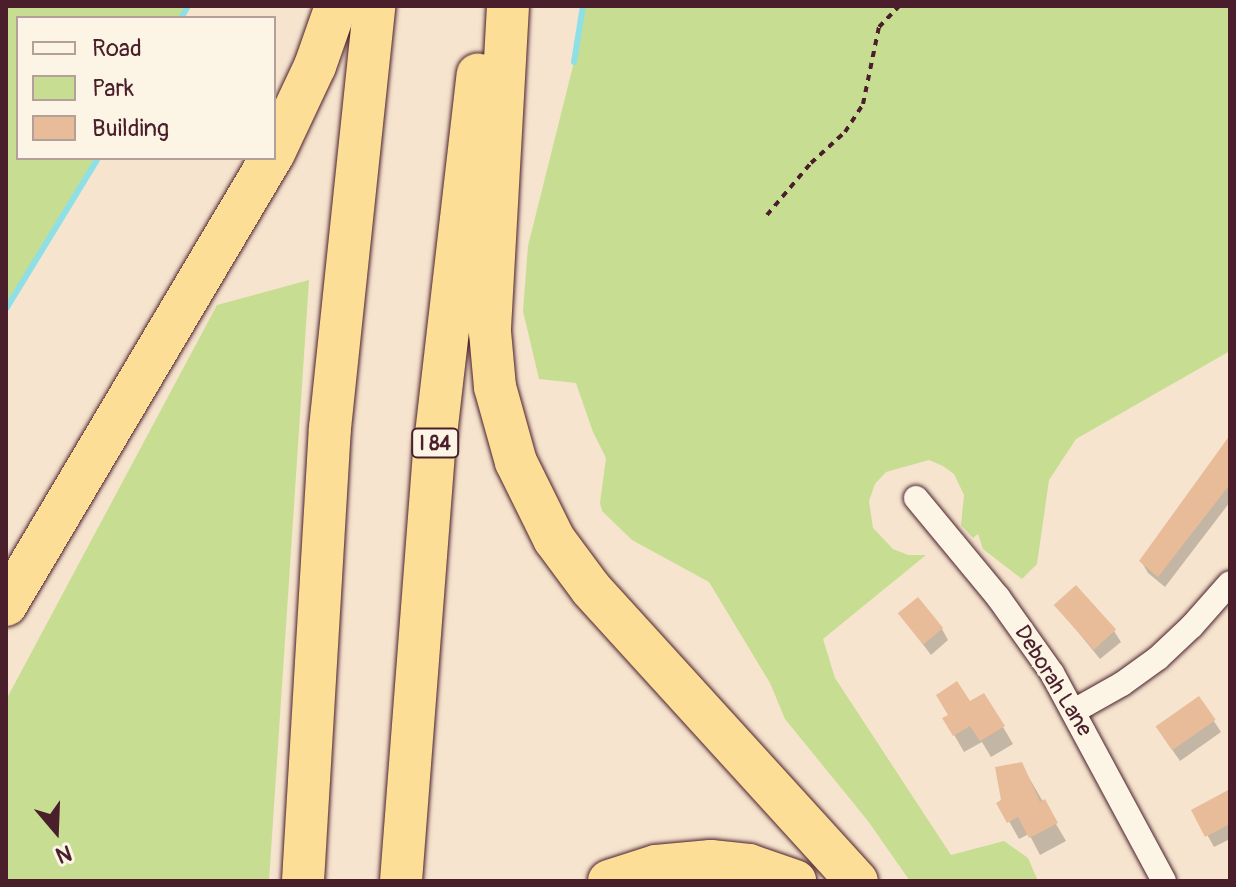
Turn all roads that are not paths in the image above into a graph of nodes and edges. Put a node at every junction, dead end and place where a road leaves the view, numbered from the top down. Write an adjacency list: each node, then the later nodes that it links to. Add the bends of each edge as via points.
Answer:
1 (336, 6): 5 (highway)
2 (374, 6): 11 (highway, via 329,442)
3 (487, 6): 12 (highway, I 84, via 436,428)
4 (508, 6): 15 (highway, via 490,320 495,387 516,462 554,539 591,589)
5 (276, 150)
6 (271, 160): 9 (highway)
7 (916, 498): 10 (street, Deborah Lane, via 998,597)
8 (1230, 583): 10 (street, via 1158,658)
9 (6, 605)
10 (1074, 711): 16 (street, Deborah Lane)
11 (303, 881)
12 (401, 881)
13 (609, 881): 14 (highway, via 656,866 711,861 749,865)
14 (795, 881)
15 (857, 881)
16 (1164, 881)

